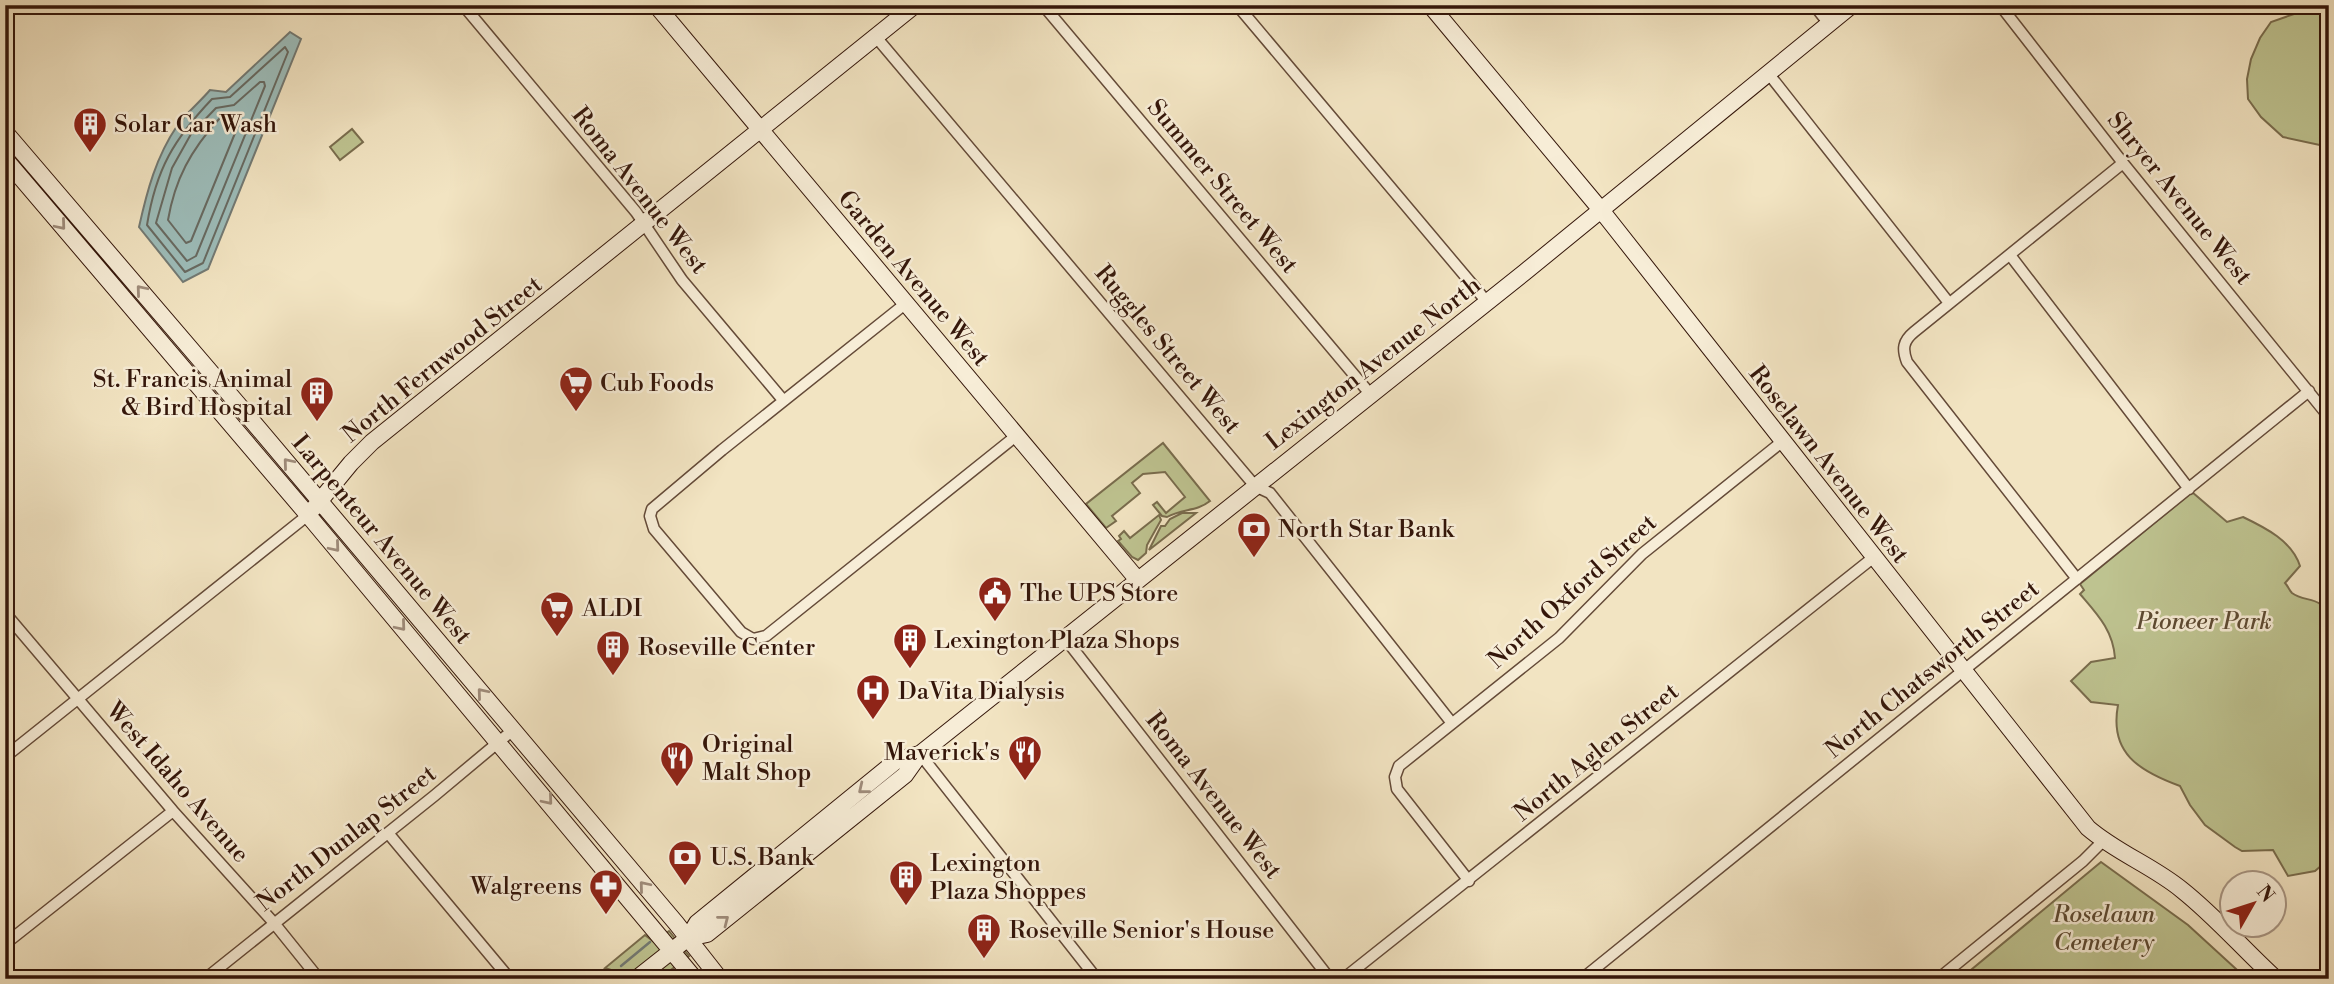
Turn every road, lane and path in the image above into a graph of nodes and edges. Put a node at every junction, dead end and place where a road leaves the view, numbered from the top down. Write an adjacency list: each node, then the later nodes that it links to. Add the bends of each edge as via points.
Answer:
1 (463, 5): 18 (street, Roma Avenue West)
2 (656, 5): 13 (main road, Garden Avenue West)
3 (915, 5): 11 (main road, North Fernwood Street)
4 (1044, 5): 24 (street, Summer Street West)
5 (1237, 5): 20 (street)
6 (1430, 5): 17 (main road, Roselawn Avenue West)
7 (1814, 5): 10 (street)
8 (1852, 5): 10 (main road, Lexington Avenue North)
9 (2000, 5): 16 (street, Shryer Avenue West)
10 (1829, 24): 12 (main road, Lexington Avenue North)
11 (876, 37): 13 (main road, North Fernwood Street); 29 (street, Ruggles Street West)
12 (1768, 73): 17 (main road, Lexington Avenue North); 21 (street)
13 (761, 130): 18 (main road, North Fernwood Street); 22 (main road, Garden Avenue West)
14 (5, 132): 31 (main road, Larpenteur Avenue West, one-way to 14)
15 (5, 159): 32 (main road, Larpenteur Avenue West, one-way to 32)
16 (2123, 163): 19 (street); 23 (street, Shryer Avenue West)
17 (1601, 209): 20 (main road, Lexington Avenue North); 28 (main road, Roselawn Avenue West)
18 (645, 223): 25 (street, Roma Avenue West, via 682,280); 31 (main road, North Fernwood Street, via 372,442)
19 (2010, 255): 21 (street); 30 (street)
20 (1487, 302): 24 (main road, Lexington Avenue North)
21 (1949, 303): 35 (street, via 1908,337 1904,349 1907,362)
22 (905, 304): 25 (street); 27 (main road, Garden Avenue West)
23 (2309, 391): 26 (street, Shryer Avenue West); 30 (street, North Chatsworth Street)
24 (1371, 395): 29 (main road, Lexington Avenue North)
25 (783, 400): 27 (street, via 658,503 650,516 654,528 697,580 741,632 753,639 766,636)
26 (2329, 417)
27 (1016, 436): 34 (main road, Garden Avenue West)
28 (1783, 441): 33 (main road, Roselawn Avenue West); 40 (street, North Oxford Street, via 1642,554 1559,638)
29 (1255, 486): 34 (main road, Lexington Avenue North); 40 (street, Ruggles Street West, via 1270,493)
30 (2189, 489): 35 (street, North Chatsworth Street)
31 (320, 501): 32 (main road, North Fernwood Street); 41 (main road, Larpenteur Avenue West, one-way to 31)
32 (308, 515): 39 (street, North Fernwood Street); 42 (main road, Larpenteur Avenue West, one-way to 42)
33 (1874, 557): 38 (main road, Roselawn Avenue West); 48 (street, North Aglen Street)
34 (1137, 579): 37 (main road, Lexington Avenue North)
35 (2077, 579): 38 (street, North Chatsworth Street)
36 (5, 612): 39 (street, West Idaho Avenue)
37 (1065, 637): 43 (main road, Lexington Avenue North); 60 (street, Roma Avenue West)
38 (1964, 671): 47 (main road, Roselawn Avenue West); 62 (street, North Chatsworth Street)
39 (79, 699): 44 (street, North Fernwood Street); 45 (street, West Idaho Avenue)
40 (1451, 722): 48 (street, North Oxford Street, via 1399,766 1395,777 1397,789)
41 (513, 730): 42 (street, North Dunlap Street); 50 (main road, Larpenteur Avenue West, one-way to 41)
42 (499, 742): 46 (street, North Dunlap Street); 52 (main road, Larpenteur Avenue West, one-way to 52)
43 (920, 754): 50 (main road, Lexington Avenue North, via 896,761 697,923); 59 (street)
44 (5, 757)
45 (173, 811): 49 (street, West Idaho Avenue); 51 (street)
46 (388, 833): 49 (street, North Dunlap Street); 55 (street)
47 (2103, 841): 63 (street); 64 (main road, Roselawn Avenue West, via 2162,875)
48 (1469, 881): 61 (street, North Aglen Street)
49 (274, 923): 53 (street, North Dunlap Street); 54 (street, West Idaho Avenue)
50 (688, 938): 52 (main road, Lexington Avenue North); 58 (main road, Larpenteur Avenue West)
51 (5, 944)
52 (673, 950): 56 (main road, Lexington Avenue North); 57 (main road, Larpenteur Avenue West)
53 (205, 979)
54 (319, 979)
55 (510, 979)
56 (636, 979)
57 (695, 979)
58 (720, 979)
59 (1097, 979)
60 (1330, 979)
61 (1343, 979)
62 (1581, 979)
63 (1938, 979)
64 (2276, 979)

